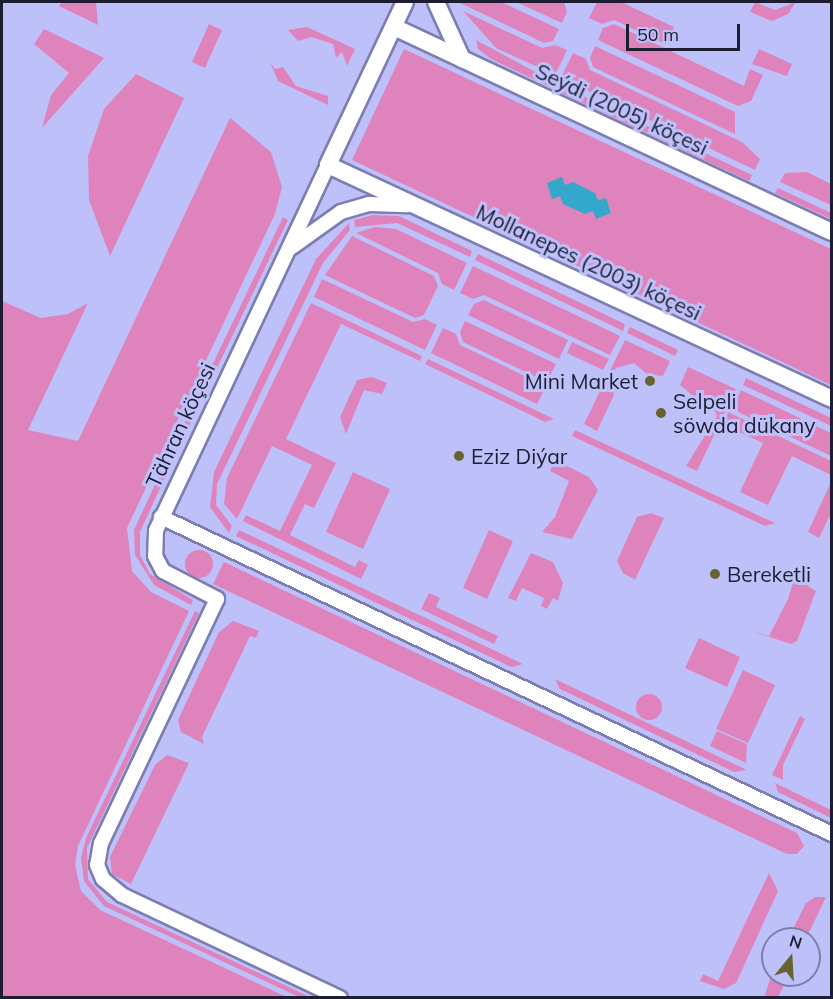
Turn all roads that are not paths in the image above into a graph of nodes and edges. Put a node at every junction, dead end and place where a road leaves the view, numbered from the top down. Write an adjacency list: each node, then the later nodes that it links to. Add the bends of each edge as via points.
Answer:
1 (405, 2): 3 (street, Tähran köçesi)
2 (436, 2): 4 (street)
3 (394, 27): 4 (street, Seýdi (2005) köçesi); 5 (street, Tähran köçesi)
4 (462, 59): 7 (street, Seýdi (2005) köçesi)
5 (328, 165): 6 (street, Mollanepes (2003) köçesi); 8 (street, Tähran köçesi)
6 (417, 206): 8 (street, via 369,204 341,212); 9 (street, Mollanepes (2003) köçesi)
7 (831, 232)
8 (286, 253): 10 (street, Tähran köçesi)
9 (831, 399)
10 (161, 518): 11 (street); 12 (street, Tähran köçesi, via 154,539 157,564 172,578 217,599 101,843 99,874 116,892)
11 (831, 834)
12 (340, 998)

